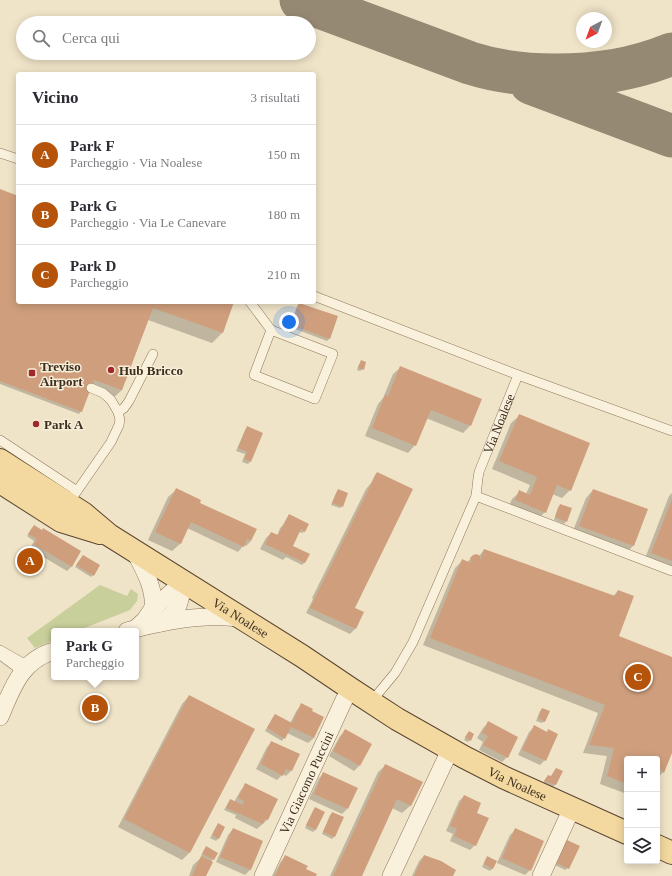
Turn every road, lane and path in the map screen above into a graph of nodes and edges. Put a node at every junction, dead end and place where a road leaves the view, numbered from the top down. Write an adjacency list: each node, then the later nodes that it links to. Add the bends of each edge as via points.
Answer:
1 (0, 153): 2 (lane)
2 (16, 158)
3 (316, 297): 7 (lane)
4 (252, 304): 5 (lane)
5 (271, 330): 5 (lane, via 333,354 315,399 254,375)
6 (153, 354): 9 (lane, via 129,401)
7 (518, 375): 10 (lane); 14 (lane, Via Noalese, via 479,472)
8 (91, 388): 9 (lane, via 108,396)
9 (118, 412): 15 (lane, via 120,420 116,433)
10 (672, 431)
11 (0, 440): 15 (lane)
12 (0, 460): 15 (main road, Via Noalese)
13 (0, 482): 16 (main road, Via Noalese, via 61,521)
14 (476, 496): 18 (lane); 28 (lane, Via Noalese, via 413,642 395,673)
15 (73, 497): 16 (main road, Via Noalese, via 83,513)
16 (109, 535): 17 (main road, Via Noalese)
17 (135, 552): 19 (main road, Via Noalese); 20 (street, via 150,583)
18 (672, 571)
19 (183, 582): 20 (street, via 178,608 169,617); 21 (main road, Via Noalese)
20 (156, 616): 21 (street, via 184,619); 22 (street)
21 (240, 618): 27 (main road, Via Noalese)
22 (134, 628)
23 (0, 650): 26 (lane)
24 (51, 652): 26 (street, via 44,654)
25 (0, 655): 26 (lane)
26 (26, 669): 29 (street, via 15,682)
27 (350, 689): 28 (main road, Via Noalese); 35 (street, Via Giacomo Puccini)
28 (371, 702): 30 (main road, Via Noalese)
29 (0, 717)
30 (450, 750): 31 (main road, Via Noalese); 36 (street)
31 (572, 808): 32 (main road, Via Noalese); 37 (street)
32 (624, 832)
33 (660, 847): 34 (main road)
34 (672, 853)
35 (263, 876)
36 (391, 876)
37 (541, 876)

